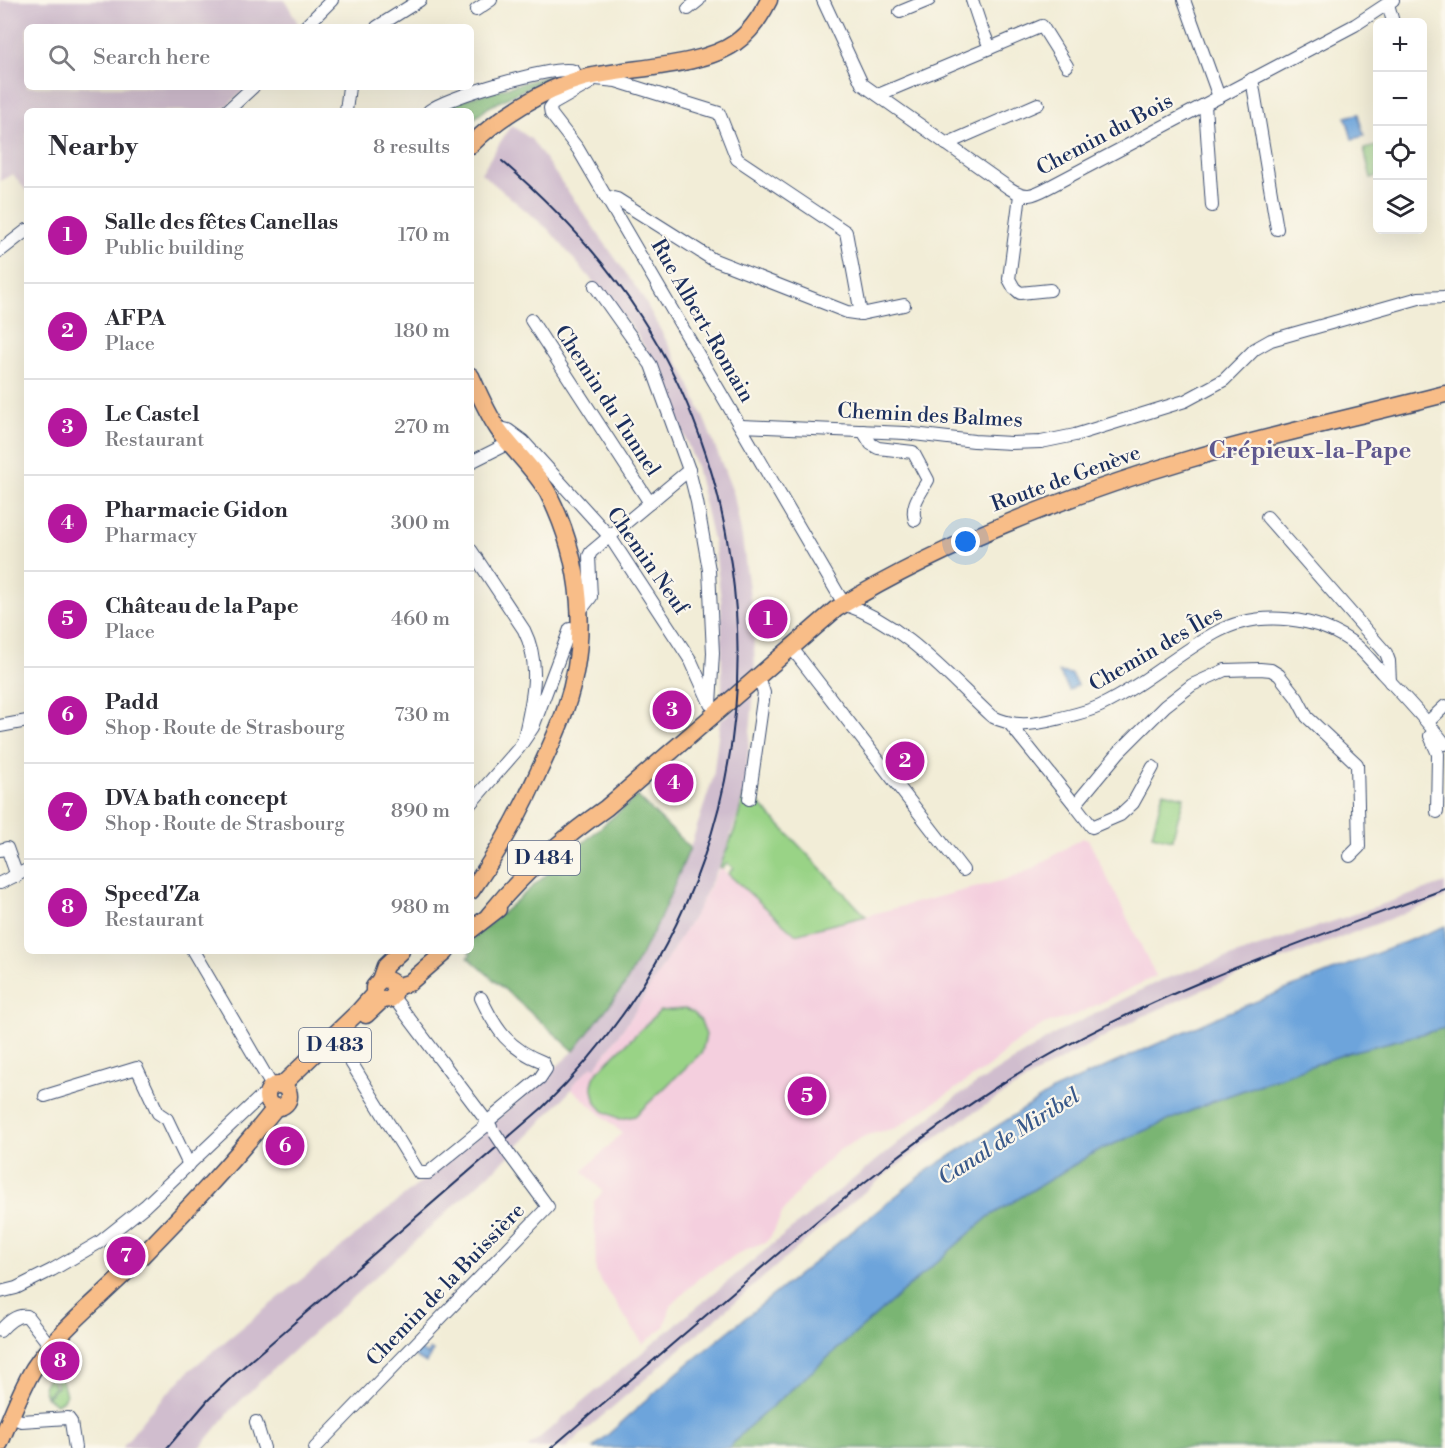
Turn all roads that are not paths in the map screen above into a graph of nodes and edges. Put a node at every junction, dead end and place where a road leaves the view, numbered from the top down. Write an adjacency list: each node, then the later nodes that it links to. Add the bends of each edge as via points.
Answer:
1 (332, 0): 16 (street)
2 (420, 0): 17 (street)
3 (491, 0): 13 (street)
4 (699, 0): 12 (street)
5 (760, 0): 21 (main road, via 743,25 722,41 700,50)
6 (769, 0): 21 (main road, via 746,34 720,51 697,59)
7 (823, 0): 25 (street, Chemin du Bois, via 862,84)
8 (928, 0): 14 (street)
9 (972, 0): 18 (street)
10 (1184, 0): 26 (street)
11 (1389, 2): 15 (street); 22 (street, Chemin du Bois, via 1355,25)
12 (688, 9)
13 (476, 10)
14 (900, 12)
15 (1392, 18)
16 (308, 24)
17 (382, 24)
18 (990, 48): 19 (street, via 1042,26); 25 (street)
19 (1067, 66)
20 (574, 71): 21 (main road); 31 (street, via 557,70 513,80); 32 (main road, via 518,98)
21 (592, 74): 33 (main road, via 532,101 484,131); 36 (street, Rue Albert-Romain, via 590,83 550,108); 45 (street, via 719,113 737,159 846,232)
22 (1252, 80): 26 (street, Chemin du Bois); 38 (street)
23 (250, 90): 29 (street)
24 (349, 90): 30 (street)
25 (878, 95): 34 (street, Chemin du Bois)
26 (1219, 97): 28 (street, Chemin du Bois)
27 (1038, 104): 34 (street)
28 (1204, 105): 35 (street, Chemin du Bois, via 1036,194); 37 (street)
29 (230, 108)
30 (346, 108)
31 (432, 108)
32 (474, 127)
33 (474, 142)
34 (946, 144): 35 (street, Chemin du Bois)
35 (1020, 195): 42 (street, via 1010,279 1020,293)
36 (605, 196): 45 (street, via 617,199 712,259); 50 (street, Rue Albert-Romain)
37 (1212, 206)
38 (1276, 229)
39 (24, 232): 40 (street)
40 (0, 251)
41 (595, 286): 55 (street, via 651,366)
42 (1050, 290)
43 (1445, 297): 52 (street, Chemin des Balmes, via 1419,298 1262,344 1224,380 1203,393 1075,435 1011,443)
44 (904, 305): 45 (street)
45 (861, 314)
46 (531, 320): 56 (street, Chemin du Tunnel)
47 (474, 382): 51 (main road)
48 (1445, 394): 61 (main road, Route de Genève / D 484, via 1124,480 939,554)
49 (474, 404): 53 (main road)
50 (741, 426): 52 (street, Chemin des Balmes); 61 (street, Rue Albert-Romain)
51 (496, 427): 53 (main road); 59 (street, Chemin Neuf, via 523,441)
52 (863, 431): 58 (street, via 878,448 913,452 928,480 913,506)
53 (505, 446): 54 (street); 62 (main road, via 542,483 558,514 572,556); 64 (main road, via 542,502 559,544 569,597)
54 (474, 461)
55 (689, 470): 56 (street); 70 (street, via 709,570)
56 (650, 503): 59 (street)
57 (1268, 517): 63 (street)
58 (915, 520)
59 (610, 537): 62 (street, via 589,556 591,597); 70 (street, Chemin Neuf, via 692,661)
60 (474, 555): 75 (street, via 531,644 535,687)
61 (844, 604): 66 (main road, Route de Genève / D 484); 73 (street, via 899,631 991,716)
62 (580, 611): 88 (main road, via 574,674 562,718 513,825)
63 (1352, 613): 65 (street); 68 (street, via 1386,653)
64 (570, 629): 75 (street, via 533,727); 86 (main road, via 565,672 553,716)
65 (1344, 637): 68 (street, Chemin des Îles); 73 (street, Chemin des Îles, via 1283,618 1233,625 1098,707 1037,724)
66 (791, 647): 67 (main road, Route de Genève / D 484); 84 (street)
67 (755, 678): 70 (main road, Route de Genève / D 484); 78 (street, via 764,693)
68 (1390, 681): 71 (street, Chemin des Îles)
69 (1445, 706): 71 (street)
70 (713, 708): 89 (main road, Route de Genève / D 484, via 509,902)
71 (1426, 720): 76 (street, Chemin des Îles); 81 (street, via 1438,754)
72 (24, 722): 74 (street)
73 (1010, 724): 80 (street)
74 (0, 726)
75 (524, 738): 79 (street)
76 (1445, 744)
77 (1153, 767): 80 (street, via 1133,803 1120,815 1092,827)
78 (749, 799)
79 (474, 800)
80 (1075, 805): 83 (street, via 1119,752 1192,685 1225,670 1271,670 1297,698 1307,717 1357,764 1359,847)
81 (1437, 812)
82 (0, 850): 85 (street, via 7,848)
83 (1350, 856)
84 (963, 870)
85 (22, 873): 87 (street)
86 (474, 874)
87 (0, 883)
88 (474, 886)
89 (474, 928)
90 (195, 954): 98 (street)
91 (398, 954): 94 (main road, via 385,966)
92 (408, 954): 94 (main road, D 483, via 395,963)
93 (443, 954): 94 (main road, via 409,983)
94 (386, 989): 96 (main road, D 483); 98 (main road, D 483); 99 (street, Chemin de la Buissière)
95 (481, 998): 99 (street, via 509,1043 543,1062 546,1069)
96 (339, 1041): 98 (main road, D 483); 99 (street, via 419,1173 428,1173)
97 (45, 1096): 100 (street, via 137,1068)
98 (272, 1096): 100 (street); 105 (main road, D 483, via 246,1146)
99 (490, 1126): 111 (street, Chemin de la Buissière, bridge, via 548,1207)
100 (189, 1165): 101 (street, via 100,1242)
101 (16, 1288): 102 (street); 103 (street)
102 (0, 1292)
103 (0, 1301)
104 (0, 1331): 105 (street, via 18,1316 27,1316)
105 (51, 1347): 106 (main road, D 483, via 34,1368)
106 (11, 1417): 108 (main road, D 483); 109 (street, via 21,1421 68,1418)
107 (256, 1422): 110 (street)
108 (0, 1443)
109 (75, 1448)
110 (264, 1448)
111 (315, 1448)

